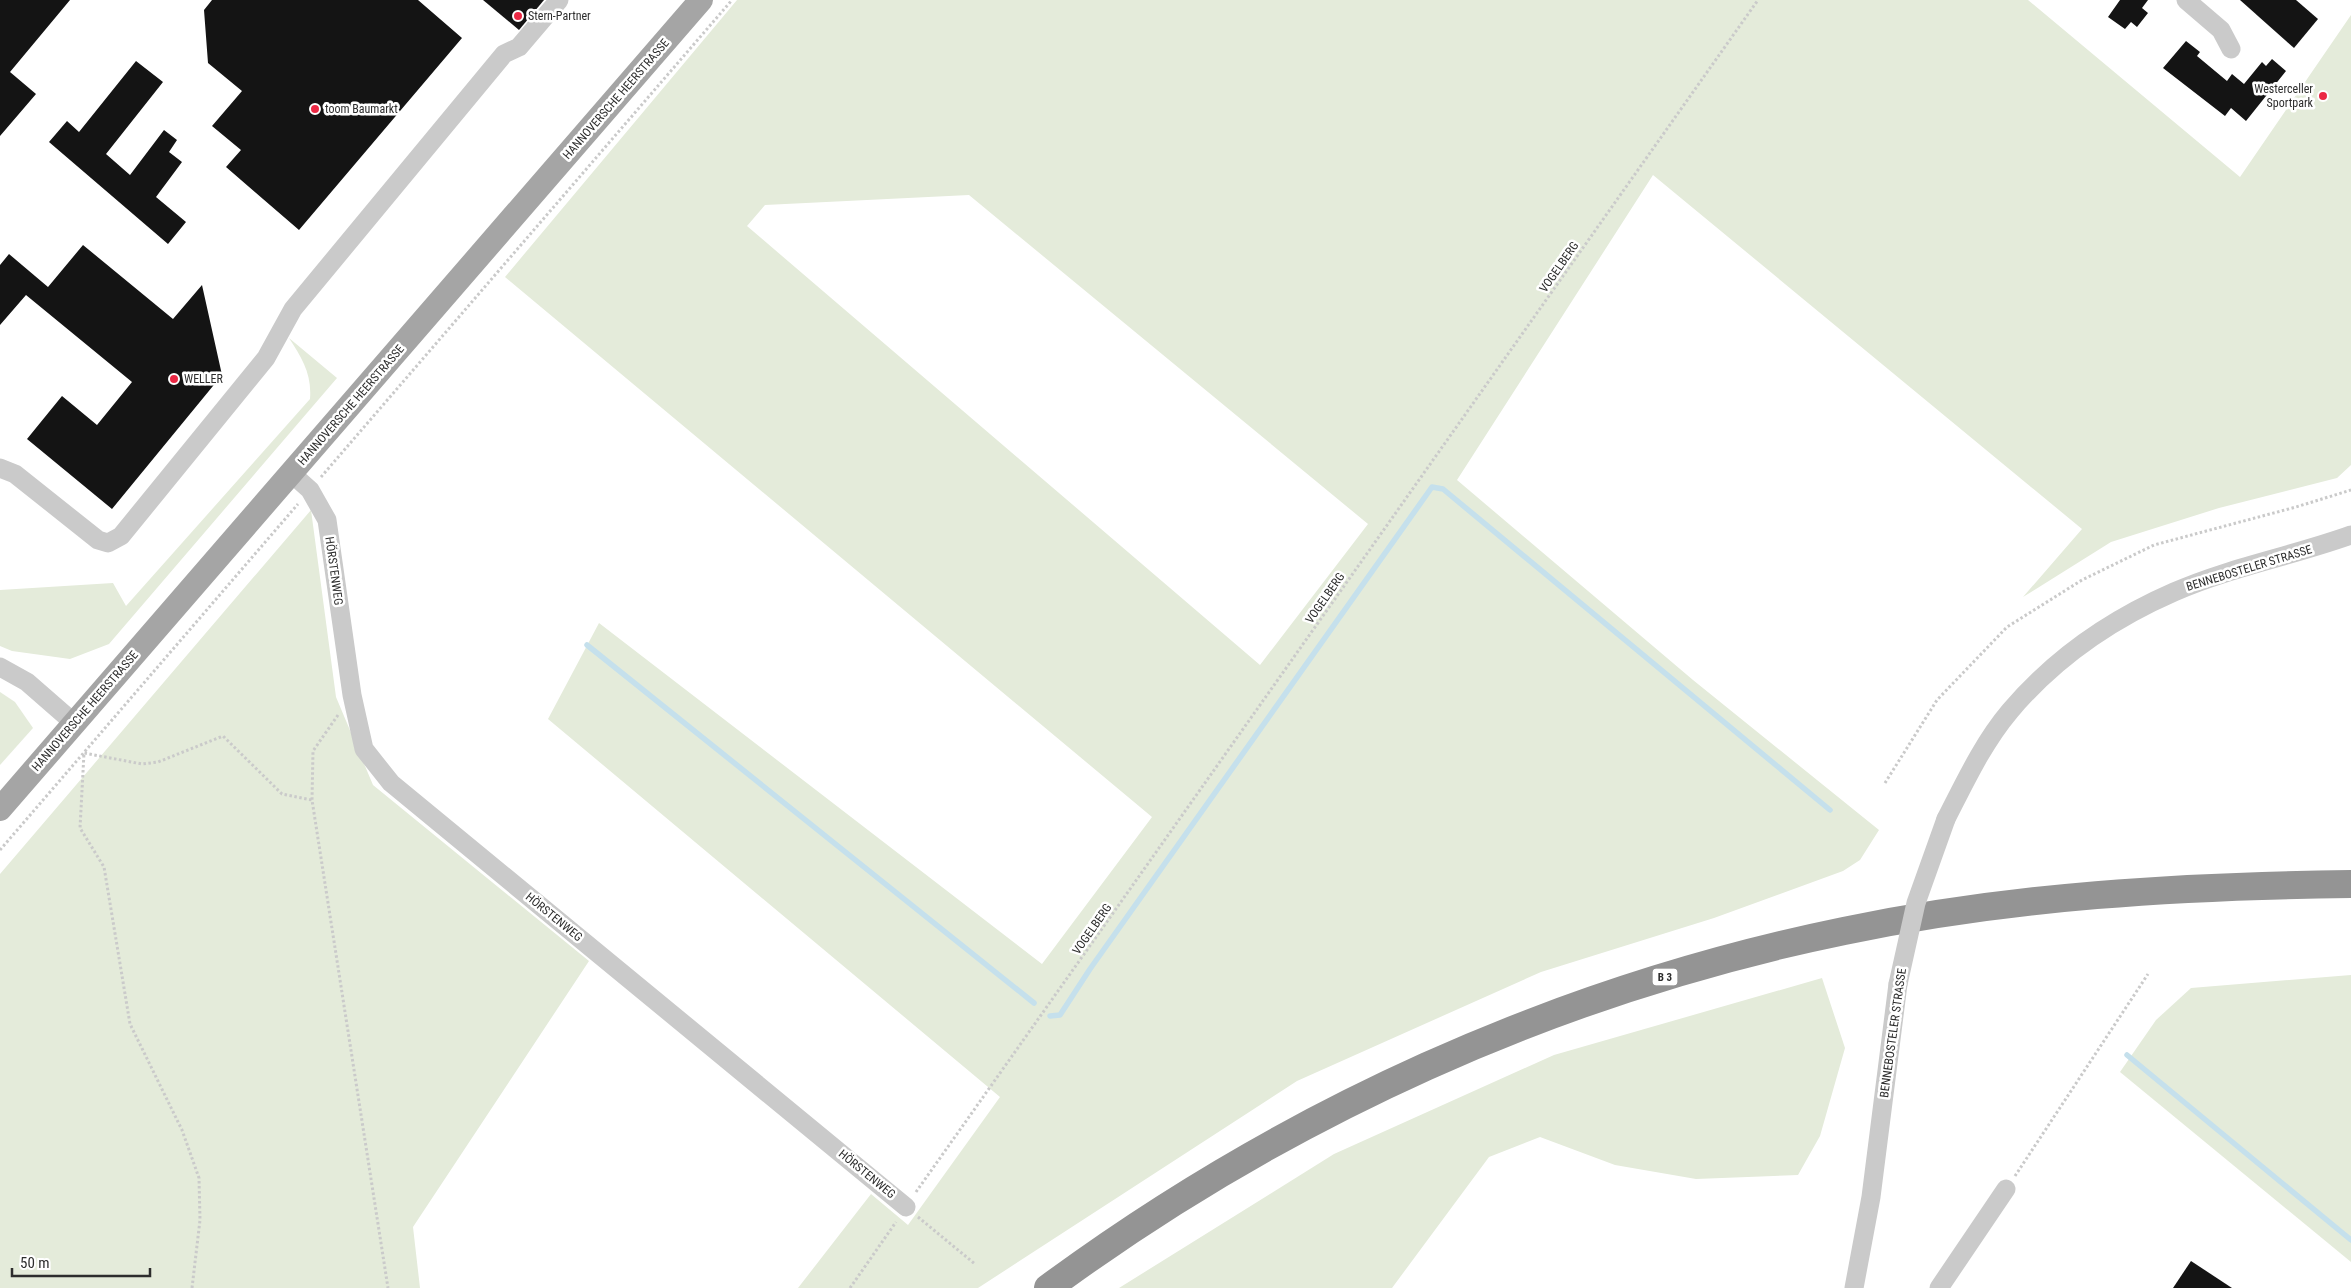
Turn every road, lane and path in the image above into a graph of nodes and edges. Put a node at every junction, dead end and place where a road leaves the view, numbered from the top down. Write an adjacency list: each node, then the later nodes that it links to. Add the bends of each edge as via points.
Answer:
1 (559, 0): 7 (street, via 519,47 504,54 294,309 266,358 121,536 108,543 98,540 15,474)
2 (701, 0): 8 (main road, HANNOVERSCHE HEERSTRASSE)
3 (732, 0): 9 (path)
4 (1758, 0): 23 (path, VOGELBERG)
5 (2186, 0): 6 (street, via 2221,30)
6 (2231, 49)
7 (0, 468)
8 (291, 474): 9 (street, HÖRSTENWEG); 14 (main road, HANNOVERSCHE HEERSTRASSE)
9 (310, 490): 13 (street, HÖRSTENWEG, via 327,520); 15 (path)
10 (2351, 490): 16 (path, via 2154,545 2082,580 2007,627 1937,700)
11 (2351, 535): 29 (street, BENNEBOSTELER STRASSE, bridge, via 2175,591 2111,623 2052,670 2010,712 1975,763 1946,819 1916,903 1898,984 1871,1197)
12 (0, 667): 14 (street, via 27,682)
13 (352, 695): 17 (path, via 313,751); 23 (street, HÖRSTENWEG, via 364,749 391,783)
14 (74, 723): 18 (main road, HANNOVERSCHE HEERSTRASSE)
15 (84, 753): 17 (path, via 142,764 158,762 223,736 282,794); 19 (path); 25 (path, via 80,828 104,867 130,1024 182,1130 199,1178 200,1220)
16 (1885, 783)
17 (312, 800): 26 (path)
18 (0, 810)
19 (0, 850)
20 (2351, 884): 28 (highway, B 3, via 2237,885 2070,898 1958,911 1845,930 1678,972 1478,1043 1311,1121 1146,1219)
21 (2148, 974): 22 (path)
22 (2006, 1189): 30 (street)
23 (906, 1207): 24 (path, HÖRSTENWEG); 27 (path, VOGELBERG)
24 (975, 1264)
25 (192, 1288)
26 (388, 1288)
27 (850, 1288)
28 (1048, 1288)
29 (1854, 1288)
30 (1939, 1288)

